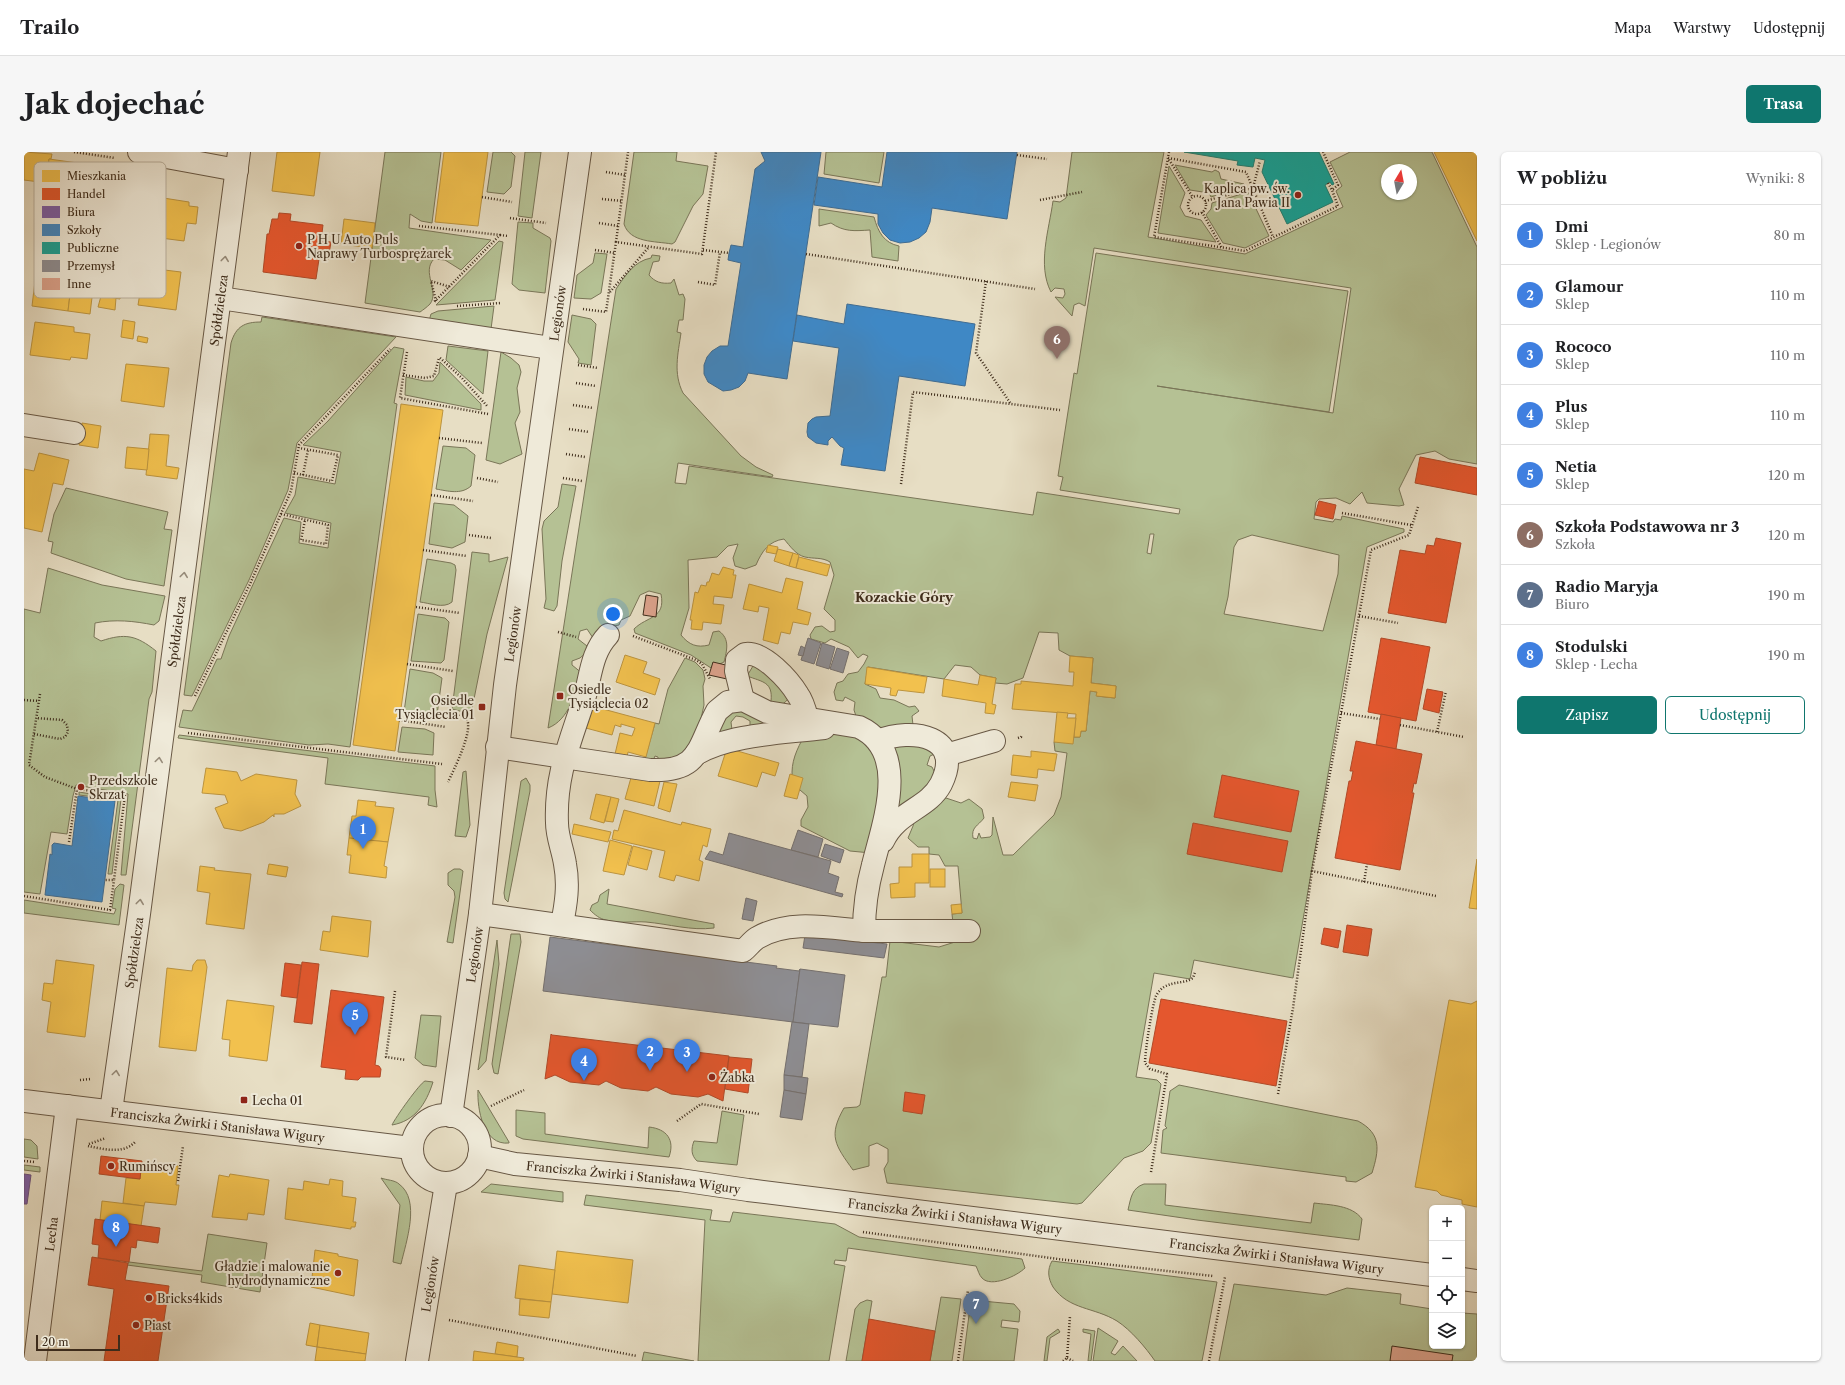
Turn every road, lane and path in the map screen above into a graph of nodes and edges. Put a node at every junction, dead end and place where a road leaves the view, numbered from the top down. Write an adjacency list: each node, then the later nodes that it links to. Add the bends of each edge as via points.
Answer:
1 (139, 152): 10 (street)
2 (580, 152): 29 (street, Legionów)
3 (628, 152): 13 (path)
4 (716, 152): 38 (path)
5 (1169, 152): 8 (path)
6 (1324, 152): 16 (path, via 1338,185)
7 (1017, 155): 9 (path)
8 (1168, 158): 15 (path, via 1246,172); 18 (path); 36 (path, via 1154,237)
9 (1047, 159)
10 (238, 161): 48 (street, Spółdzielcza, one-way to 10)
11 (1260, 162): 15 (path)
12 (606, 172): 13 (path)
13 (625, 175): 22 (path)
14 (1328, 183): 16 (path)
15 (1253, 188): 23 (path); 33 (path)
16 (1332, 190): 33 (path, via 1338,206)
17 (1082, 192): 21 (path)
18 (1192, 196): 23 (path, via 1201,196); 25 (path, via 1188,202 1189,210 1194,213)
19 (482, 197): 24 (path)
20 (602, 199): 22 (path)
21 (1040, 200)
22 (622, 201): 30 (path)
23 (1205, 201): 25 (path, via 1206,207)
24 (512, 202)
25 (1202, 212): 36 (path)
26 (510, 218): 29 (path)
27 (599, 223): 30 (path)
28 (419, 226): 31 (path)
29 (569, 226): 51 (street, Legionów)
30 (618, 226): 34 (path)
31 (500, 235): 32 (path); 45 (path)
32 (508, 236)
33 (1273, 237): 36 (path, via 1245,251)
34 (616, 242): 35 (path); 40 (path)
35 (648, 248): 38 (path, via 702,254); 47 (path)
36 (1222, 248)
37 (595, 250): 40 (path)
38 (703, 250): 39 (path)
39 (720, 252): 41 (path); 44 (path, via 715,285)
40 (615, 253): 47 (path)
41 (729, 253)
42 (806, 254): 43 (path)
43 (986, 281): 46 (path); 64 (path, via 976,353)
44 (698, 282)
45 (451, 288): 49 (path); 49 (path, via 431,281)
46 (1035, 289)
47 (609, 292): 51 (path, via 606,312)
48 (220, 298): 56 (street); 156 (street, Spółdzielcza, one-way to 48)
49 (436, 301): 53 (path)
50 (501, 303): 52 (path)
51 (558, 305): 56 (street, Legionów)
52 (450, 307)
53 (429, 308)
54 (393, 346): 76 (path, via 299,445)
55 (408, 346): 61 (path)
56 (551, 348): 127 (street, Legionów, via 536,476)
57 (433, 353): 58 (path)
58 (439, 357): 61 (path, via 434,376 425,378); 66 (path, via 462,377)
59 (578, 365): 60 (path)
60 (598, 368)
61 (404, 375): 69 (path, via 400,398)
62 (576, 383): 63 (path)
63 (596, 386)
64 (1012, 404): 68 (path); 86 (path, via 913,392)
65 (573, 405): 67 (path)
66 (488, 407)
67 (593, 408)
68 (1060, 410)
69 (488, 414)
70 (24, 425): 72 (street)
71 (569, 429): 73 (path)
72 (74, 432)
73 (589, 432)
74 (439, 438): 75 (path)
75 (482, 443)
76 (299, 448): 77 (path); 80 (path)
77 (308, 450): 81 (path); 81 (path, via 338,456 332,481)
78 (566, 454): 79 (path)
79 (585, 457)
80 (294, 473): 81 (path); 91 (path, via 291,491)
81 (303, 475)
82 (477, 478): 85 (path)
83 (563, 478): 84 (path)
84 (582, 481)
85 (498, 482)
86 (901, 484)
87 (431, 495): 88 (path)
88 (473, 501)
89 (1418, 507): 93 (path)
90 (1342, 513): 93 (path)
91 (281, 514): 92 (path); 108 (path, via 250,584)
92 (305, 520): 92 (path, via 328,525 326,544 302,540)
93 (1411, 525): 100 (path, via 1408,535 1371,550)
94 (469, 536): 95 (path)
95 (491, 538)
96 (424, 550): 97 (path)
97 (467, 556)
98 (416, 607): 99 (path)
99 (460, 614)
100 (1359, 616): 101 (path); 113 (path)
101 (1398, 623)
102 (608, 635): 105 (path, via 616,632 625,634 687,655 702,664); 130 (street, via 600,644 595,656)
103 (407, 664): 104 (path)
104 (453, 670)
105 (711, 682)
106 (1446, 691): 122 (path)
107 (40, 694): 111 (path)
108 (193, 699)
109 (24, 700): 111 (path)
110 (743, 700): 115 (street, via 767,712); 115 (street, via 736,671 737,660 745,654 756,654 778,670 790,683 799,695); 128 (street, via 728,702 717,711)
111 (39, 701): 114 (path)
112 (448, 712): 132 (path, via 464,716 467,720 462,753)
113 (1342, 713): 116 (path); 137 (path)
114 (36, 718): 123 (path); 123 (path, via 62,720 67,725 68,732 60,739)
115 (807, 718): 118 (street)
116 (1380, 719)
117 (400, 720): 120 (path)
118 (844, 725): 125 (street, via 859,727); 128 (street, via 724,742 707,747)
119 (1400, 725): 122 (path)
120 (446, 727)
121 (182, 732): 131 (path)
122 (1437, 732): 124 (path)
123 (34, 734): 133 (path, via 29,765 46,777)
124 (1464, 736)
125 (878, 741): 129 (street, via 892,736 914,734 936,741); 135 (street, via 890,784)
126 (994, 741): 129 (street)
127 (497, 747): 130 (street); 144 (street, Legionów)
128 (696, 754): 130 (street, via 683,766 667,770 650,770)
129 (946, 756): 135 (street, via 945,772 936,792 894,823)
130 (564, 757): 145 (street, via 557,802 557,824 567,879)
131 (442, 764)
132 (448, 782)
133 (77, 790): 134 (path); 139 (path, via 125,795)
134 (69, 842)
135 (875, 856): 146 (street, via 866,901)
136 (1367, 864): 141 (path)
137 (1312, 871): 141 (path); 152 (path)
138 (105, 880): 139 (path)
139 (114, 880): 140 (path); 142 (path, via 110,910)
140 (121, 880)
141 (1364, 882): 143 (path)
142 (24, 896)
143 (1436, 896)
144 (480, 914): 145 (street); 158 (street, Legionów)
145 (562, 924): 146 (street, via 743,951 757,938 790,927 809,926)
146 (864, 931): 147 (street)
147 (969, 931)
148 (1195, 972): 167 (path, via 1193,978 1187,982 1164,987 1155,1001 1146,1063 1150,1069 1167,1074)
149 (395, 991): 150 (path, via 386,1057)
150 (406, 1060)
151 (524, 1090): 155 (path)
152 (1278, 1094)
153 (24, 1100): 154 (street, Franciszka Żwirki i Stanisława Wigury)
154 (67, 1106): 156 (street, Franciszka Żwirki i Stanisława Wigury); 181 (street, Lecha)
155 (491, 1106)
156 (111, 1111): 164 (street, Franciszka Żwirki i Stanisława Wigury)
157 (759, 1114): 159 (path, via 701,1104)
158 (452, 1116): 164 (street, via 440,1116 424,1122 416,1131); 166 (street, via 467,1122 474,1130 479,1140)
159 (677, 1121)
160 (111, 1136): 163 (path)
161 (140, 1136): 163 (path, via 131,1146 119,1150)
162 (184, 1142): 168 (path)
163 (87, 1146): 165 (path)
164 (411, 1148): 169 (street, via 415,1164 421,1173 429,1179)
165 (84, 1150)
166 (479, 1156): 169 (street, via 475,1167 467,1176); 172 (street, Franciszka Żwirki i Stanisława Wigury, via 515,1164 680,1180)
167 (1151, 1172)
168 (178, 1181)
169 (446, 1184): 182 (street, Legionów)
170 (857, 1231): 171 (path)
171 (1058, 1259)
172 (1429, 1275)
173 (1226, 1277): 186 (path)
174 (1465, 1279): 175 (street)
175 (1477, 1281)
176 (968, 1290): 183 (path)
177 (1070, 1316): 180 (path)
178 (449, 1320): 179 (path)
179 (637, 1356)
180 (1067, 1358): 184 (path); 185 (path)
181 (36, 1361)
182 (417, 1361)
183 (958, 1361)
184 (1063, 1361)
185 (1073, 1361)
186 (1209, 1361)

